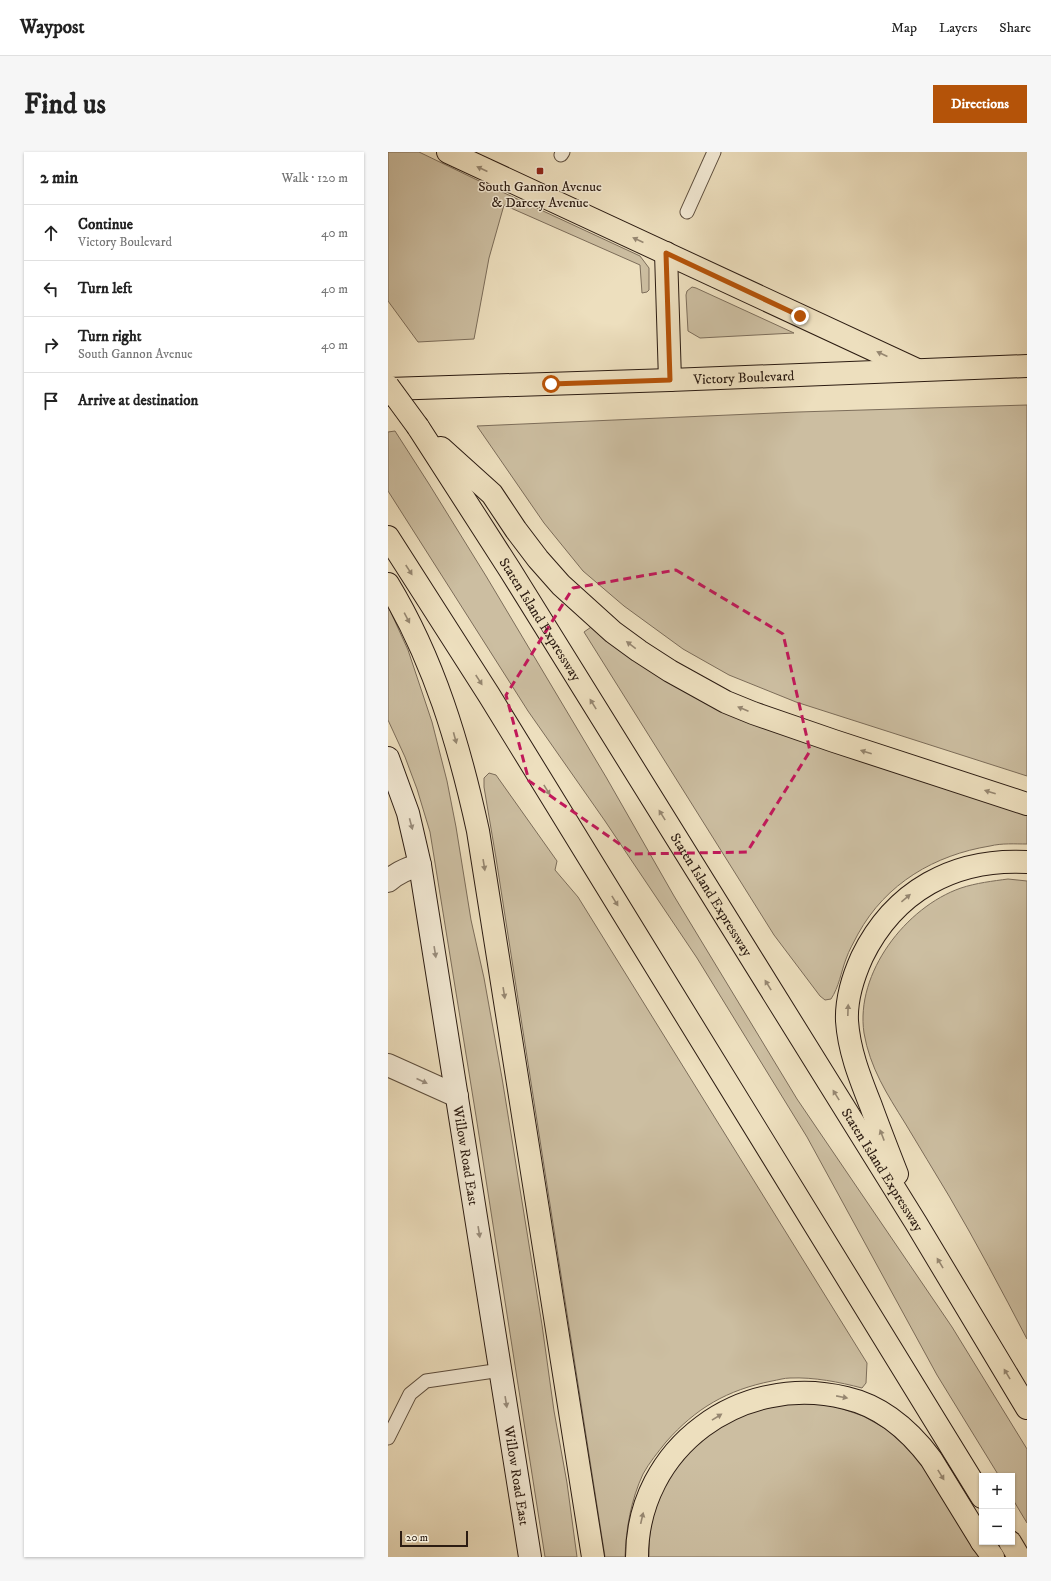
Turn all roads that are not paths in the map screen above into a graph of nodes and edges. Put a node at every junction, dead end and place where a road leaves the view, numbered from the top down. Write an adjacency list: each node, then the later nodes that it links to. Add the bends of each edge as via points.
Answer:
1 (448, 152): 4 (main road, one-way to 1)
2 (714, 152): 3 (lane)
3 (687, 212)
4 (666, 253): 6 (main road, one-way to 4); 7 (main road)
5 (1027, 366): 6 (main road, Victory Boulevard)
6 (918, 370): 7 (main road, Victory Boulevard)
7 (670, 380): 8 (main road, Victory Boulevard)
8 (388, 388): 9 (main road, Staten Island Expressway, bridge)
9 (418, 427): 14 (main road, one-way to 9, via 753,713 726,702 670,671 613,632 582,604 538,559 492,494); 20 (main road, Staten Island Expressway, one-way to 9, via 498,551)
10 (388, 537): 24 (main road, one-way to 24)
11 (388, 584): 29 (main road, one-way to 29, via 409,620 440,692 454,735 478,831)
12 (388, 758): 13 (main road, Willow Road East)
13 (394, 784): 16 (main road, Willow Road East, one-way to 16, via 412,826)
14 (1027, 804)
15 (1027, 862): 20 (main road, one-way to 15, via 860,1078 849,1041 847,1006 854,976 881,924 897,906 919,888 970,866 1010,861)
16 (420, 865): 17 (main road, via 405,869); 19 (main road, Willow Road East, one-way to 19)
17 (388, 881)
18 (388, 1065): 19 (main road, one-way to 19)
19 (457, 1096): 21 (main road, Willow Road East, one-way to 21)
20 (916, 1223): 22 (main road, Staten Island Expressway, one-way to 20)
21 (501, 1370): 23 (lane, via 426,1382 410,1394); 28 (main road, Willow Road East, one-way to 28)
22 (1027, 1408)
23 (388, 1438)
24 (979, 1492)
25 (979, 1537): 30 (main road, one-way to 25, via 639,1531 650,1493 657,1477 677,1449 720,1415 754,1400 789,1392 828,1394 847,1398 882,1413 897,1423 913,1437 931,1459)
26 (984, 1545): 31 (main road)
27 (1012, 1545): 32 (main road)
28 (530, 1557)
29 (593, 1557)
30 (637, 1557)
31 (993, 1557)
32 (1019, 1557)

